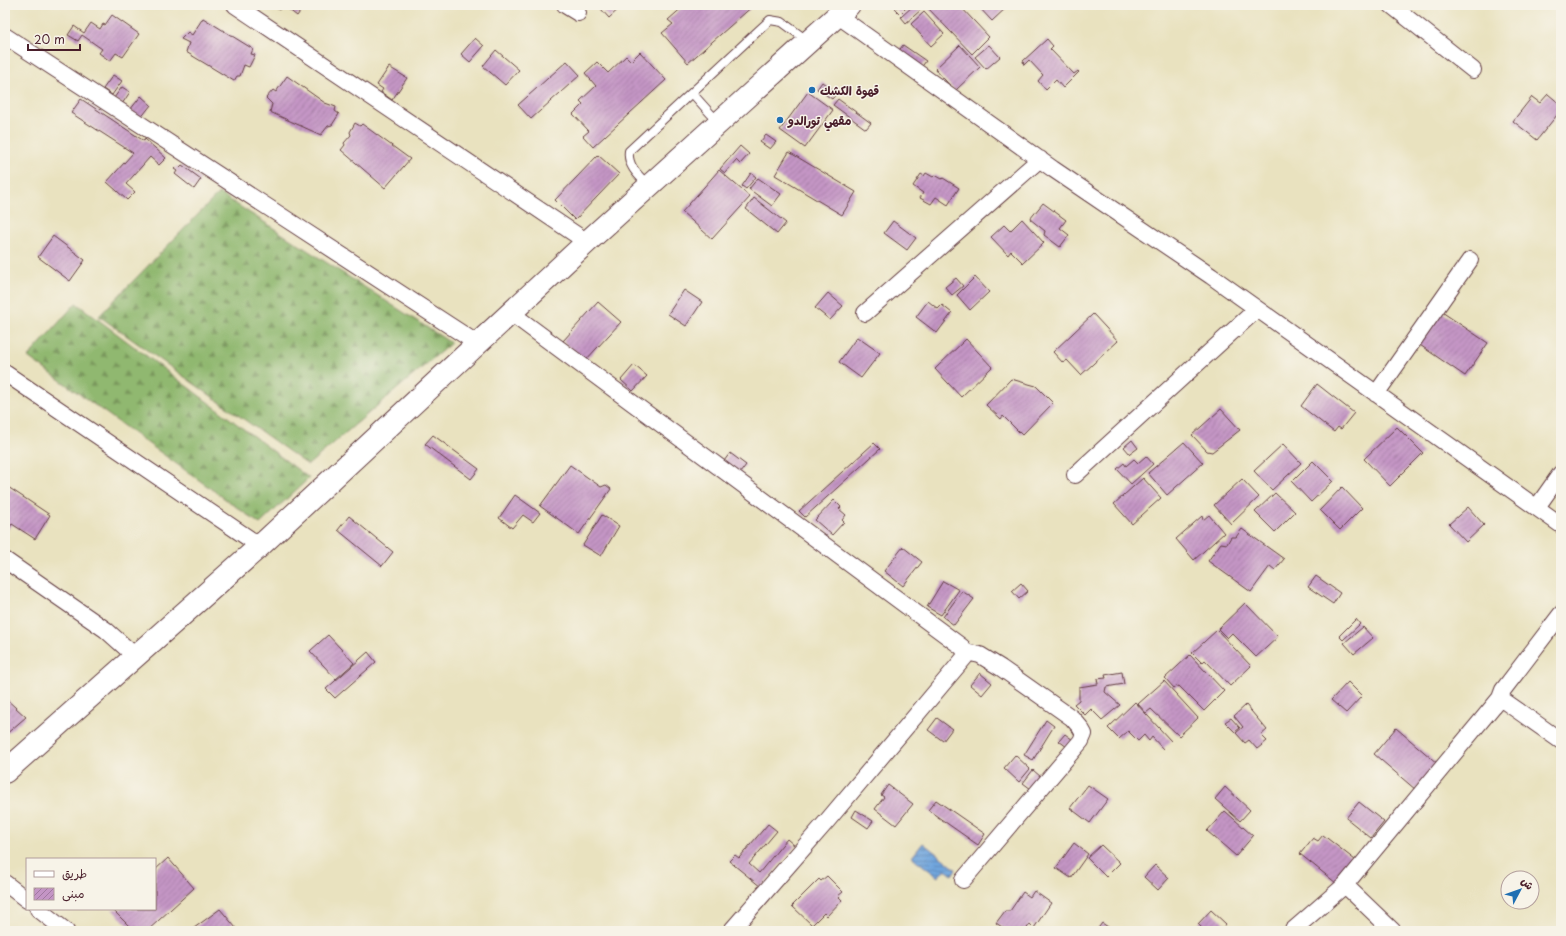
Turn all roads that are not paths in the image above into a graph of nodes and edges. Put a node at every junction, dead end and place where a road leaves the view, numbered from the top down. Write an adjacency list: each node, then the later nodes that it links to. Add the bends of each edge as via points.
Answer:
1 (235, 5): 11 (street)
2 (1391, 5): 6 (street)
3 (843, 10): 5 (main road); 9 (street)
4 (5, 36): 16 (street)
5 (808, 41): 7 (lane, via 782,22 770,20); 8 (main road)
6 (1473, 70)
7 (692, 93): 8 (lane); 10 (lane, via 629,151 628,159 633,169)
8 (718, 123): 10 (main road)
9 (1040, 159): 13 (street); 15 (street)
10 (649, 186): 11 (main road)
11 (587, 242): 14 (main road)
12 (1470, 260): 18 (street)
13 (1257, 309): 18 (street); 20 (street)
14 (511, 313): 16 (main road); 26 (street, via 962,647)
15 (865, 313)
16 (478, 344): 23 (main road)
17 (5, 373): 23 (street)
18 (1376, 394): 21 (street)
19 (1561, 473): 21 (street)
20 (1075, 475)
21 (1537, 507): 22 (street)
22 (1561, 525)
23 (260, 546): 27 (main road)
24 (5, 560): 27 (street, via 106,630)
25 (1561, 614): 28 (street, via 1503,690)
26 (965, 652): 31 (street, via 980,656 1007,672 1072,718 1084,734 1081,741); 37 (street, via 965,657 848,797)
27 (135, 656): 30 (main road)
28 (1500, 698): 29 (street); 33 (street)
29 (1561, 741)
30 (5, 772)
31 (963, 880)
32 (5, 883): 34 (street)
33 (1345, 885): 38 (street); 39 (street)
34 (26, 899)
35 (39, 910): 36 (street)
36 (66, 931)
37 (731, 931)
38 (1292, 931)
39 (1393, 931)

